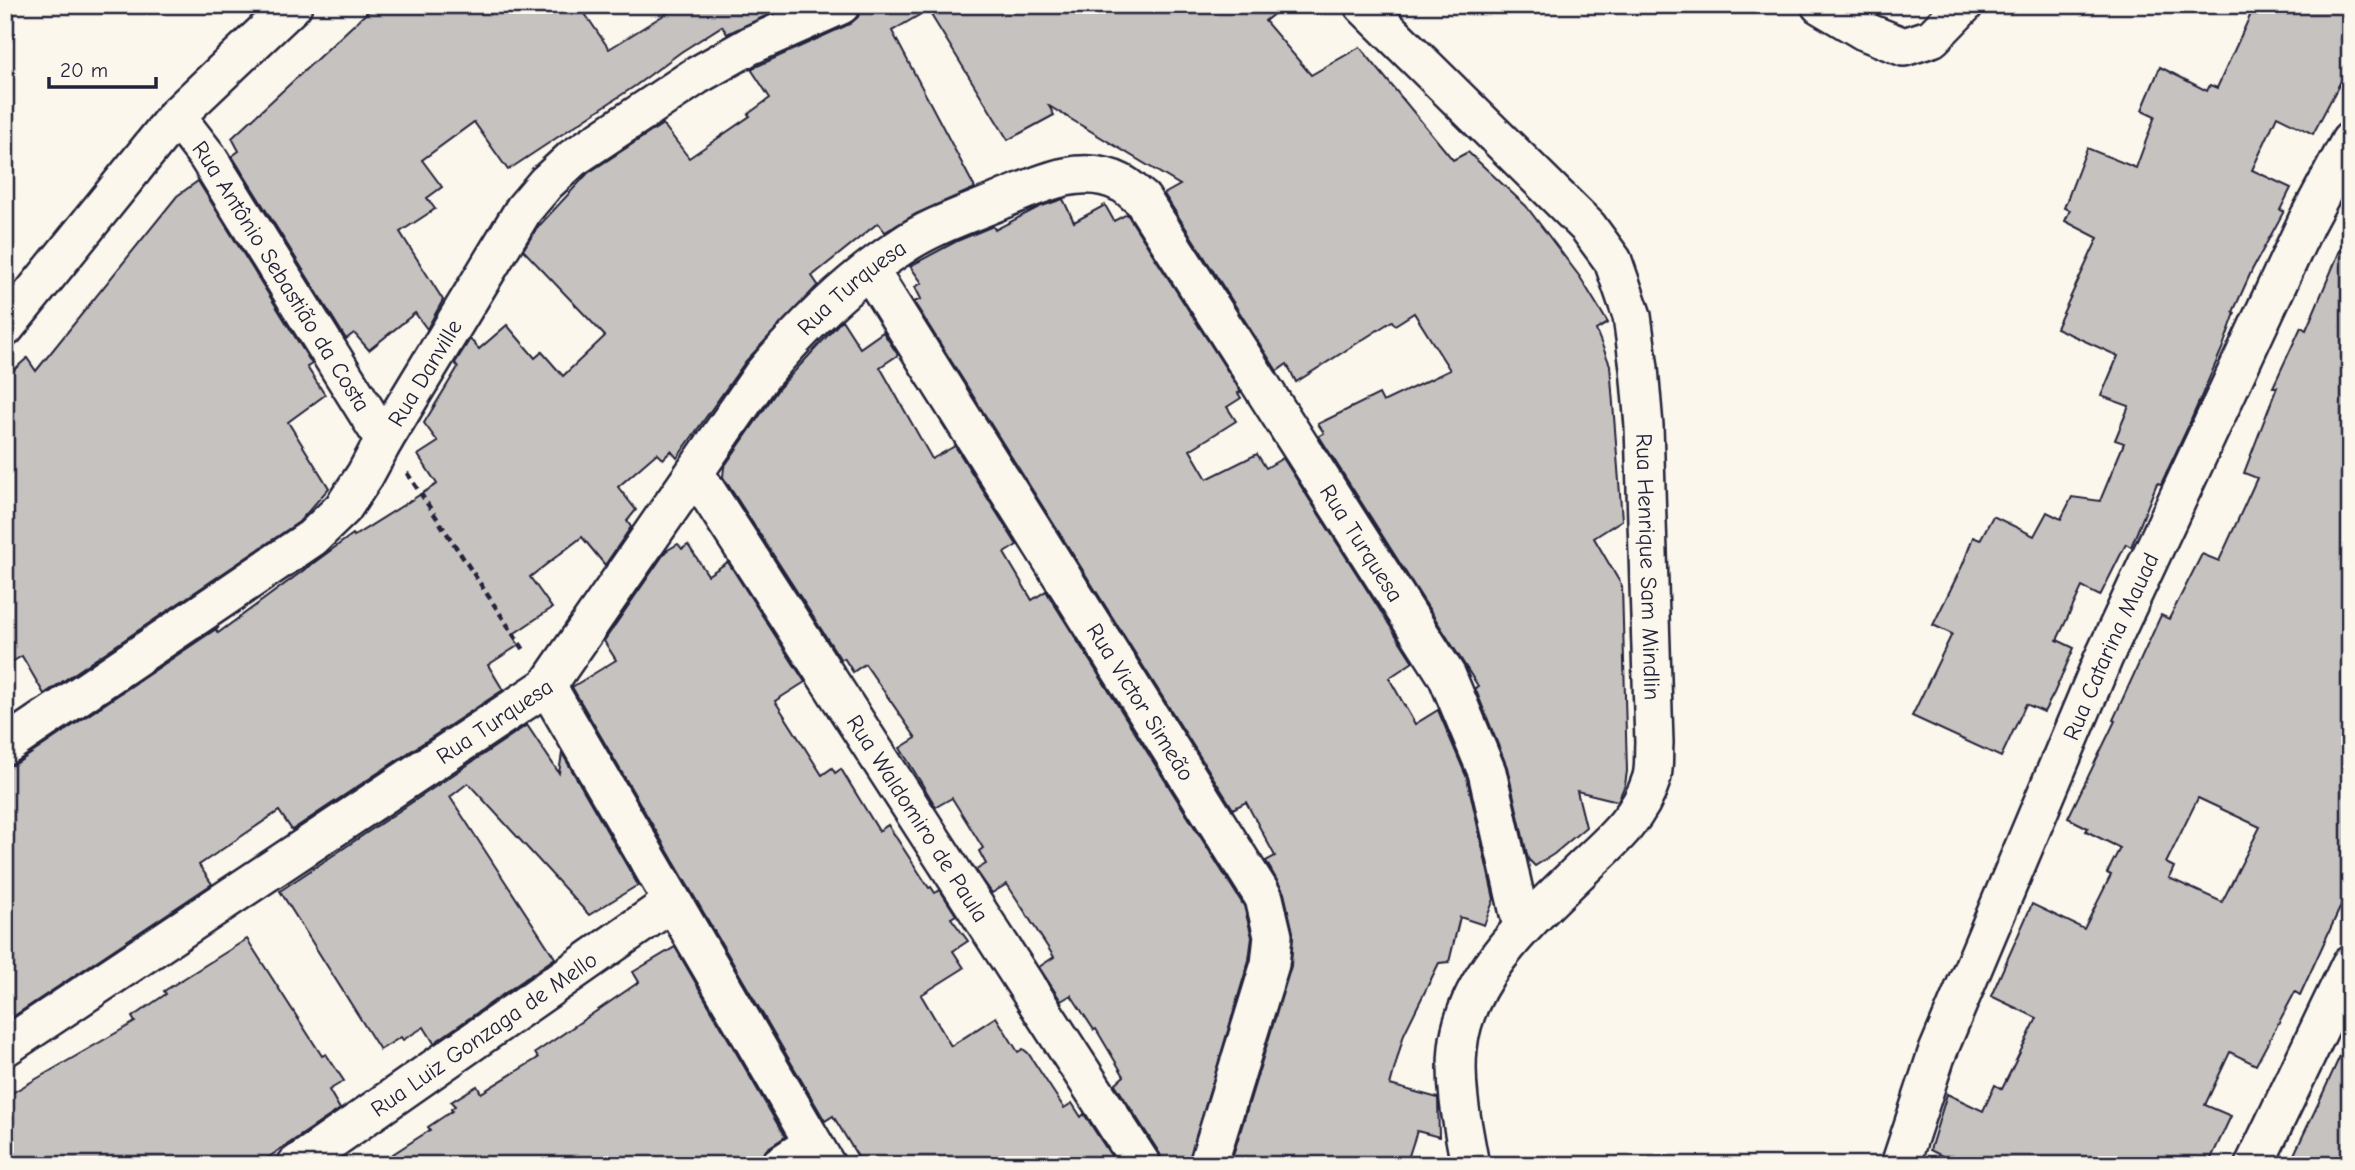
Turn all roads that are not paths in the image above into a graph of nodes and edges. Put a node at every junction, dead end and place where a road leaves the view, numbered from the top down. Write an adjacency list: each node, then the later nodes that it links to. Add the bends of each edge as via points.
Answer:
1 (293, 5): 6 (street)
2 (841, 5): 10 (street, Rua Danville, via 751,45 696,76 573,158 546,183 524,209)
3 (1363, 5): 15 (street, Rua Henrique Sam Mindlin, via 1588,227 1613,261 1632,316 1644,426 1652,778 1640,806 1621,832)
4 (1820, 5): 5 (street, via 1864,31 1904,47 1932,38)
5 (1965, 5)
6 (176, 116): 9 (street); 10 (street, Rua Antônio Sebastião da Costa, via 207,156)
7 (2350, 141): 24 (street, Rua Catarina Mauad, via 2301,233 2104,659 1936,1056)
8 (870, 271): 11 (street, Rua Turquesa, via 794,337 762,375); 15 (street, Rua Turquesa, via 902,245 941,225 1060,177 1101,176 1121,183 1142,199 1447,676 1487,772); 22 (street, Rua Victor Simeão, via 1264,898 1273,936 1270,964)
9 (5, 328)
10 (384, 439): 13 (street, Rua Danville, via 343,508 312,538)
11 (695, 473): 12 (street, Rua Turquesa); 21 (street, Rua Waldomiro de Paula)
12 (547, 686): 14 (street); 17 (street, Rua Turquesa)
13 (5, 746)
14 (671, 902): 18 (street); 19 (street, Rua Luiz Gonzaga de Mello)
15 (1522, 928): 23 (street, Rua Henrique Sam Mindlin, via 1479,986 1464,1018 1458,1049 1459,1104)
16 (2350, 965): 25 (street)
17 (5, 1047)
18 (819, 1154): 20 (street)
19 (296, 1165)
20 (780, 1165)
21 (1142, 1165)
22 (1208, 1165)
23 (1470, 1165)
24 (1900, 1165)
25 (2254, 1165)

